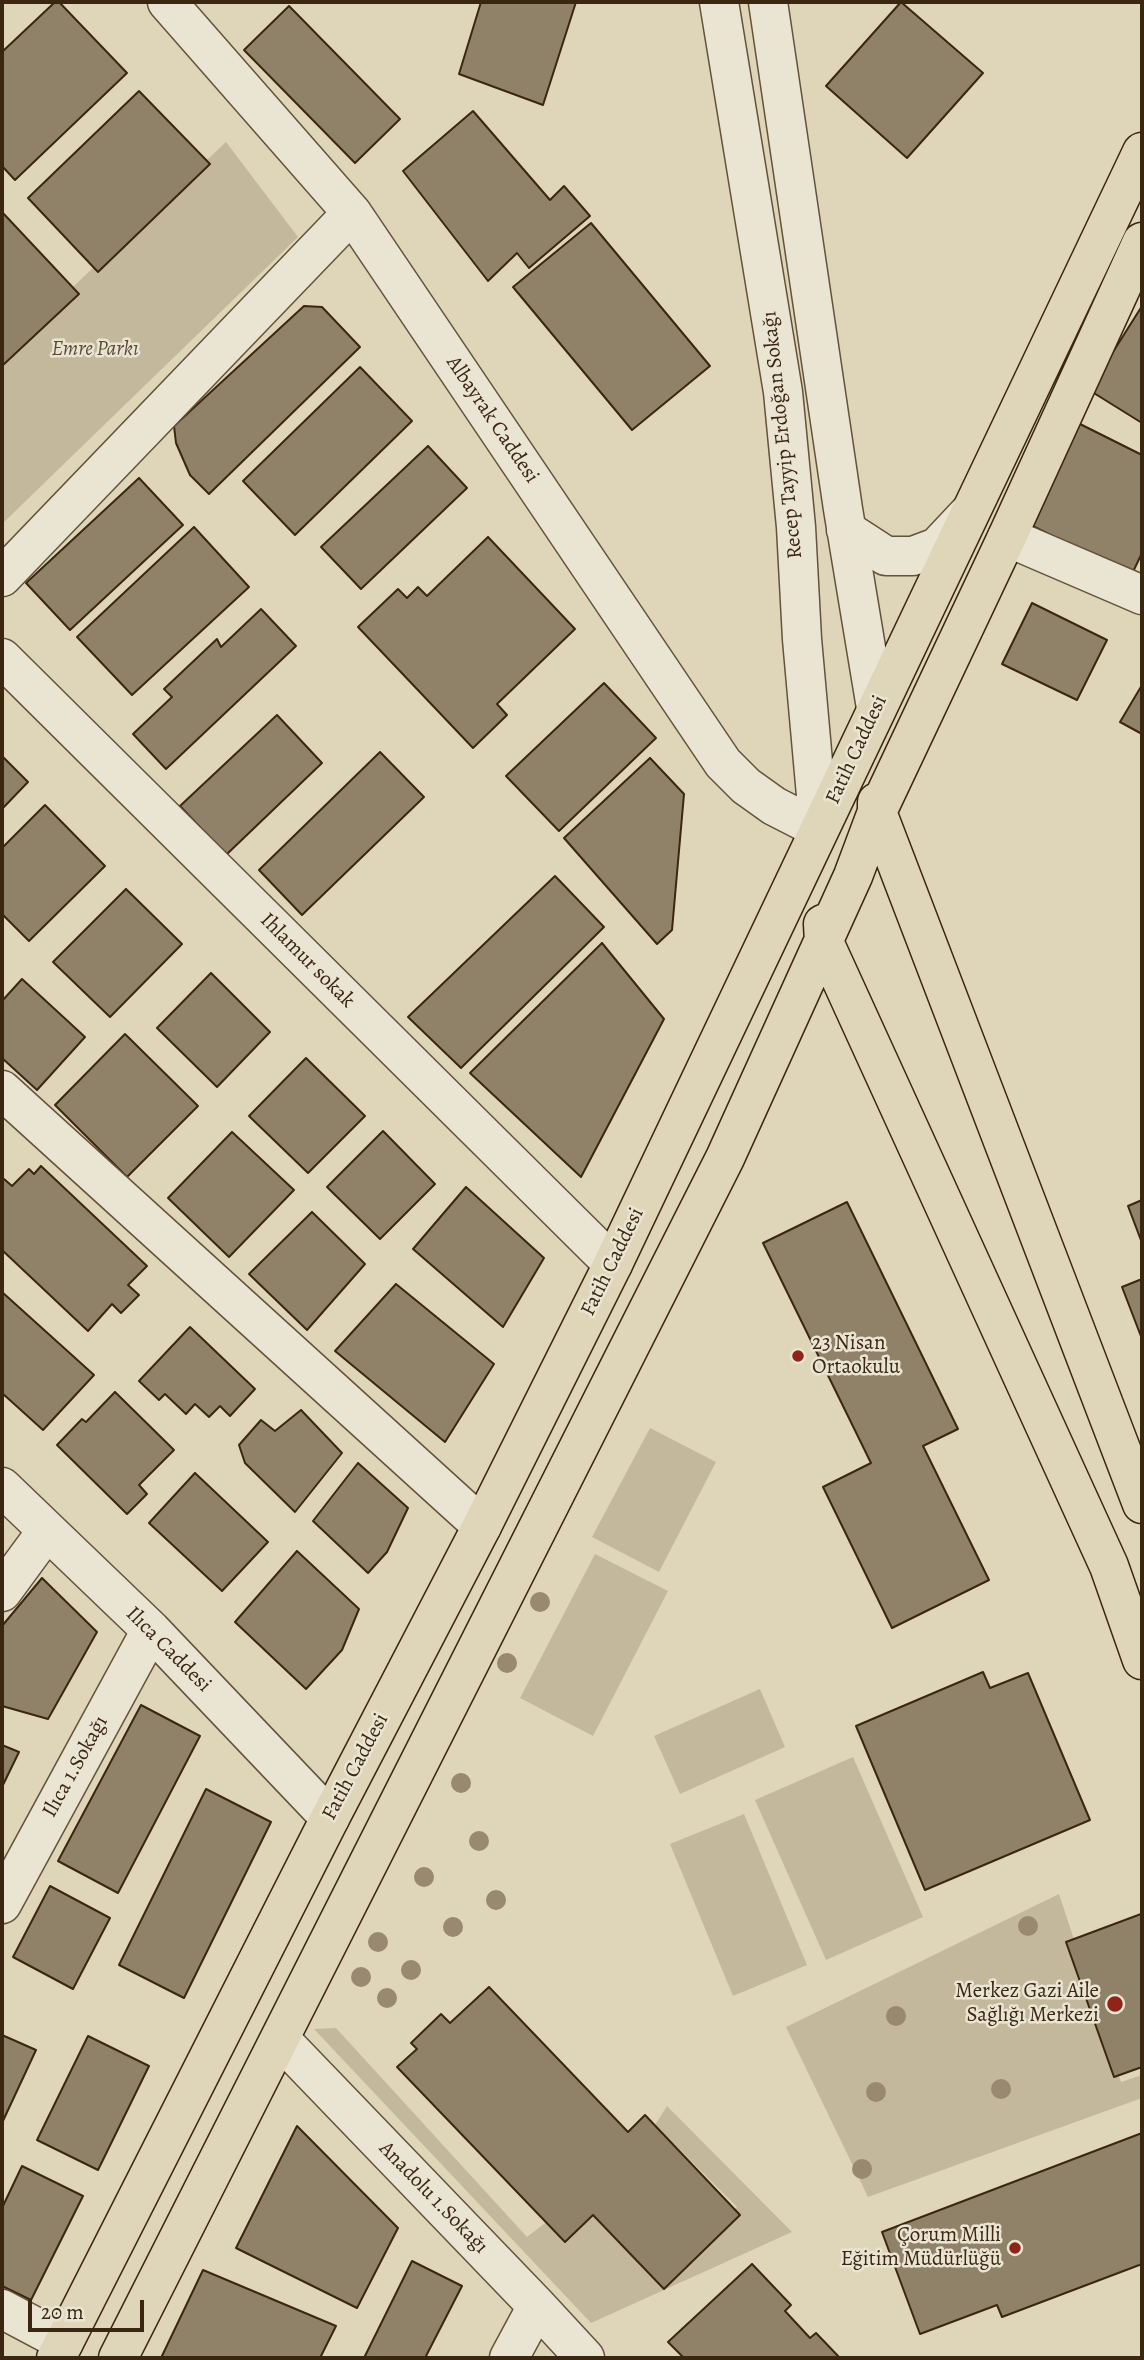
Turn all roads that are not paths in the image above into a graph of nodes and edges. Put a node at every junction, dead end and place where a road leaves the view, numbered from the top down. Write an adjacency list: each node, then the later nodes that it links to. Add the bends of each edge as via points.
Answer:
1 (167, 2): 5 (street, Albayrak Caddesi)
2 (719, 2): 15 (street, Recep Tayyip Erdoğan Sokağı, via 783,392)
3 (768, 2): 8 (street, Recep Tayyip Erdoğan Sokağı)
4 (1142, 152): 7 (main road, Fatih Caddesi)
5 (352, 213): 10 (street); 15 (street, Albayrak Caddesi, via 723,763 774,806)
6 (1142, 242): 9 (main road, Fatih Caddesi)
7 (968, 514): 8 (street, via 937,547 913,555 886,555); 13 (main road, Fatih Caddesi)
8 (846, 530): 13 (street, Recep Tayyip Erdoğan Sokağı)
9 (1007, 537): 11 (street); 14 (main road, Fatih Caddesi)
10 (2, 577)
11 (1142, 596)
12 (2, 658): 18 (street, Ihlamur sokak)
13 (876, 708): 14 (main road); 15 (main road, Fatih Caddesi)
14 (877, 812): 16 (main road, Fatih Caddesi); 20 (main road)
15 (819, 829): 16 (main road); 18 (main road, Fatih Caddesi)
16 (824, 942): 25 (main road, via 1109,1566); 28 (main road, Fatih Caddesi, via 726,1158)
17 (2, 1090): 21 (street)
18 (613, 1264): 21 (main road, Fatih Caddesi)
19 (2, 1487): 22 (street, Ilıca Caddesi)
20 (1142, 1503)
21 (482, 1526): 26 (main road, Fatih Caddesi)
22 (46, 1532): 23 (street); 24 (street, Ilıca Caddesi)
23 (2, 1591)
24 (151, 1630): 26 (street, Ilıca Caddesi); 27 (street, Ilıca 1.Sokağı)
25 (1142, 1660)
26 (330, 1818): 31 (main road, Fatih Caddesi)
27 (2, 1904)
28 (280, 2039): 29 (street, Anadolu 1.Sokağı); 32 (main road, Fatih Caddesi)
29 (537, 2306): 33 (street); 34 (street, Anadolu 1.Sokağı)
30 (2, 2309): 31 (street)
31 (60, 2350)
32 (118, 2358)
33 (509, 2358)
34 (585, 2358)

